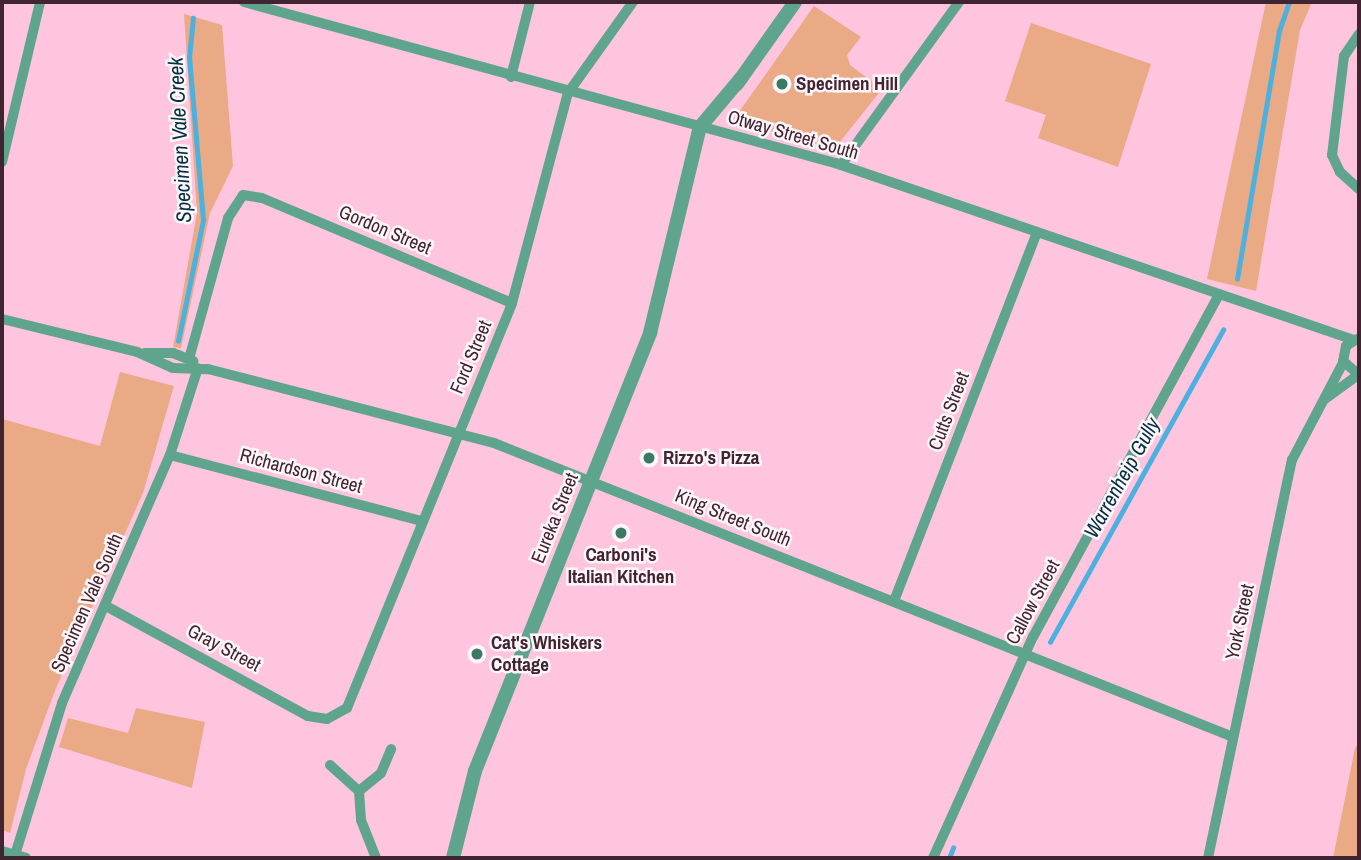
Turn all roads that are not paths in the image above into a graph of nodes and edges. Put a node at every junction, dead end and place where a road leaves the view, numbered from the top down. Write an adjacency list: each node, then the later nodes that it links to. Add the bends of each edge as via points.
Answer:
1 (40, 2): 11 (street)
2 (244, 2): 8 (street, Otway Street South)
3 (530, 2): 8 (street)
4 (633, 2): 9 (street, Ford Street)
5 (795, 2): 10 (street, Eureka Street)
6 (959, 2): 12 (street)
7 (1359, 34): 13 (street, via 1344,56 1332,155 1340,172)
8 (511, 77): 9 (street, Otway Street South)
9 (568, 93): 10 (street, Otway Street South); 16 (street, Ford Street)
10 (704, 128): 12 (street, Otway Street South); 28 (street, Eureka Street, via 650,333)
11 (2, 162)
12 (841, 165): 14 (street, Otway Street South)
13 (1359, 189)
14 (1037, 233): 15 (street, Otway Street South); 30 (street, Cutts Street)
15 (1218, 296): 18 (street, Otway Street South); 32 (street, Callow Street)
16 (512, 303): 22 (street, Gordon Street, via 262,198 243,195 228,218); 26 (street, Ford Street)
17 (2, 319): 20 (street, King Street South)
18 (1322, 332): 19 (street, Otway Street South); 21 (street, Otway Street South)
19 (1357, 339): 21 (street, York Street)
20 (137, 352): 22 (street, King Street South); 23 (street, King Street South, via 171,368)
21 (1343, 358): 24 (street, Otway Street South); 25 (street, York Street)
22 (189, 359): 23 (street, King Street South)
23 (203, 369): 26 (street, King Street South); 27 (street, Specimen Vale South)
24 (1359, 375): 25 (street, York Street)
25 (1323, 400): 34 (street, York Street, via 1294,451)
26 (459, 431): 28 (street, King Street South); 29 (street, Ford Street)
27 (170, 455): 29 (street, Richardson Street); 31 (street, Specimen Vale South)
28 (591, 480): 30 (street, King Street South); 41 (street, Eureka Street, via 475,771)
29 (422, 521): 33 (street, Ford Street, via 351,702)
30 (894, 601): 32 (street, King Street South)
31 (106, 606): 33 (street, Gray Street, via 295,709); 39 (street, Specimen Vale South, via 62,703)
32 (1026, 654): 34 (street, King Street South); 42 (street, Callow Street)
33 (327, 719)
34 (1233, 737): 43 (street, York Street)
35 (391, 749): 37 (street, via 379,775)
36 (330, 765): 37 (street)
37 (359, 791): 40 (street, via 361,820)
38 (2, 851): 39 (street)
39 (20, 857)
40 (376, 858)
41 (453, 858)
42 (933, 858)
43 (1208, 858)

